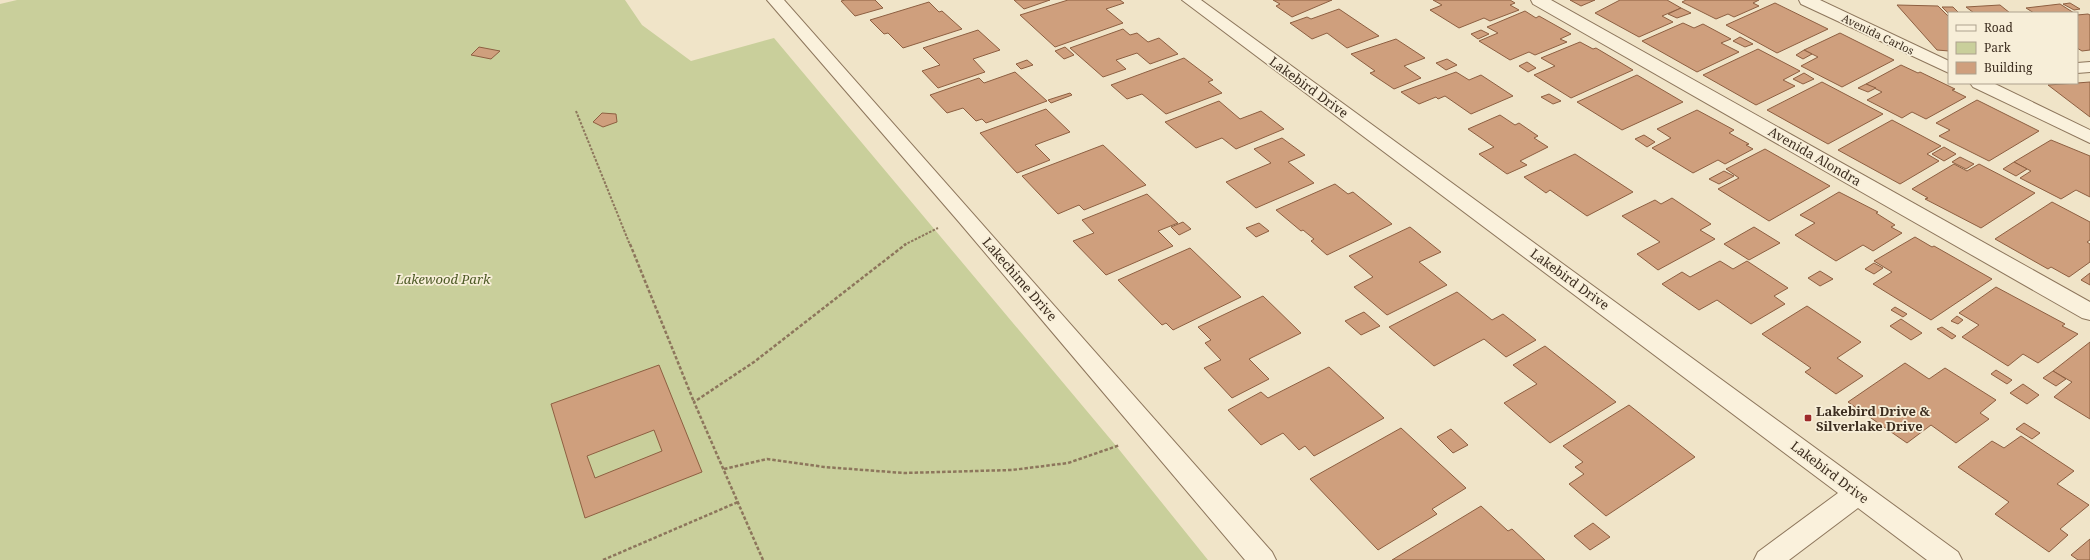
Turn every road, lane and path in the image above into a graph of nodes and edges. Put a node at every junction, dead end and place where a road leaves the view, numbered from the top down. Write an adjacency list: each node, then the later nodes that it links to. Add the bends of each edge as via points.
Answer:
1 (775, 0): 11 (street, Lakechime Drive)
2 (1190, 0): 16 (street, Lakebird Drive)
3 (1539, 0): 12 (street, Avenida Alondra)
4 (1807, 0): 6 (street, Avenida Carlos)
5 (2090, 67): 7 (street)
6 (1948, 68)
7 (2078, 68)
8 (1981, 84): 10 (street)
9 (576, 111): 13 (path)
10 (2090, 137)
11 (966, 217): 13 (path, via 907,243 754,362); 14 (street, Lakechime Drive)
12 (2090, 312)
13 (694, 402): 15 (path)
14 (1151, 430): 15 (path, via 1113,449 1068,462 1012,470 904,473 767,459); 20 (street, Lakechime Drive)
15 (724, 469): 17 (path)
16 (1858, 493): 21 (street); 22 (street, Lakebird Drive)
17 (738, 502): 18 (path); 19 (path)
18 (603, 560)
19 (762, 560)
20 (1262, 560)
21 (1768, 560)
22 (1948, 560)

